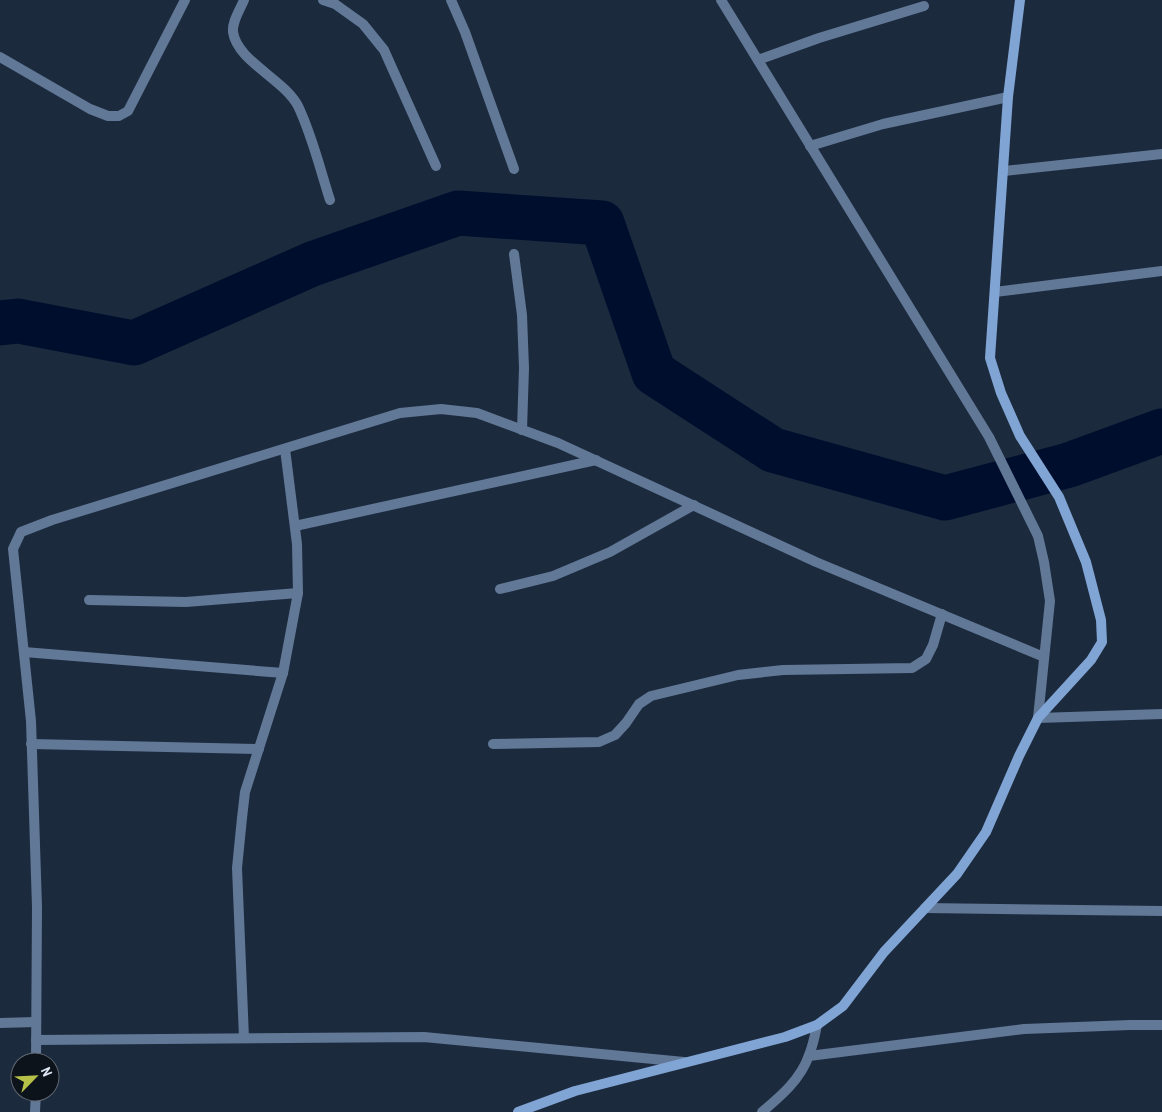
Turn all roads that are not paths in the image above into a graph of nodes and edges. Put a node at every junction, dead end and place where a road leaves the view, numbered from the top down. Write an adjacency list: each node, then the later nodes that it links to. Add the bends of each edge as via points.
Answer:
1 (185, 0): 8 (street, via 128,111 119,116 108,116 90,109)
2 (244, 0): 16 (street, via 233,32 237,43 249,59 286,90 297,105)
3 (323, 0): 13 (street, via 335,4 363,24 384,50)
4 (451, 0): 14 (street)
5 (721, 0): 9 (street)
6 (1020, 0): 10 (street)
7 (924, 6): 9 (street)
8 (0, 57)
9 (758, 60): 11 (street)
10 (1008, 97): 11 (street, via 882,124); 15 (street)
11 (810, 146): 30 (street, via 989,437 1038,536 1050,601)
12 (1162, 154): 15 (street)
13 (436, 166)
14 (514, 170)
15 (1004, 171): 19 (street)
16 (330, 200)
17 (514, 254): 20 (street, via 522,315)
18 (1162, 271): 19 (street)
19 (995, 292): 33 (street, via 990,358 1001,393 1020,436 1059,497 1086,562 1101,620 1102,642 1091,660)
20 (522, 430): 21 (street, via 477,413 441,408 400,413); 22 (street)
21 (285, 449): 24 (street); 29 (street, via 21,532 13,549)
22 (596, 460): 23 (street); 24 (street)
23 (694, 505): 25 (street, via 610,552 553,576); 28 (street, via 816,562)
24 (295, 526): 26 (street)
25 (500, 589)
26 (298, 593): 27 (street, via 186,602); 31 (street)
27 (88, 600)
28 (942, 614): 30 (street); 35 (street, via 926,659 912,668 783,670 738,675 651,696 639,704 615,734 599,742)
29 (24, 652): 31 (street); 34 (street)
30 (1044, 657): 33 (street)
31 (283, 673): 36 (street)
32 (1162, 714): 33 (street)
33 (1038, 718): 37 (street, via 986,832 957,874)
34 (32, 744): 36 (street); 39 (street, via 37,907)
35 (493, 744)
36 (259, 749): 43 (street, via 245,792 237,868)
37 (925, 908): 38 (street); 41 (street, via 884,952 843,1006)
38 (1162, 911)
39 (36, 1022): 40 (street); 44 (street)
40 (0, 1023)
41 (817, 1025): 46 (street); 47 (street, via 784,1037)
42 (1162, 1025): 46 (street, via 1024,1030)
43 (244, 1038): 44 (street); 47 (street, via 424,1037)
44 (36, 1040): 45 (street)
45 (36, 1052)
46 (809, 1056): 49 (street, via 798,1077)
47 (686, 1062): 48 (street, via 575,1091)
48 (518, 1112)
49 (762, 1112)

